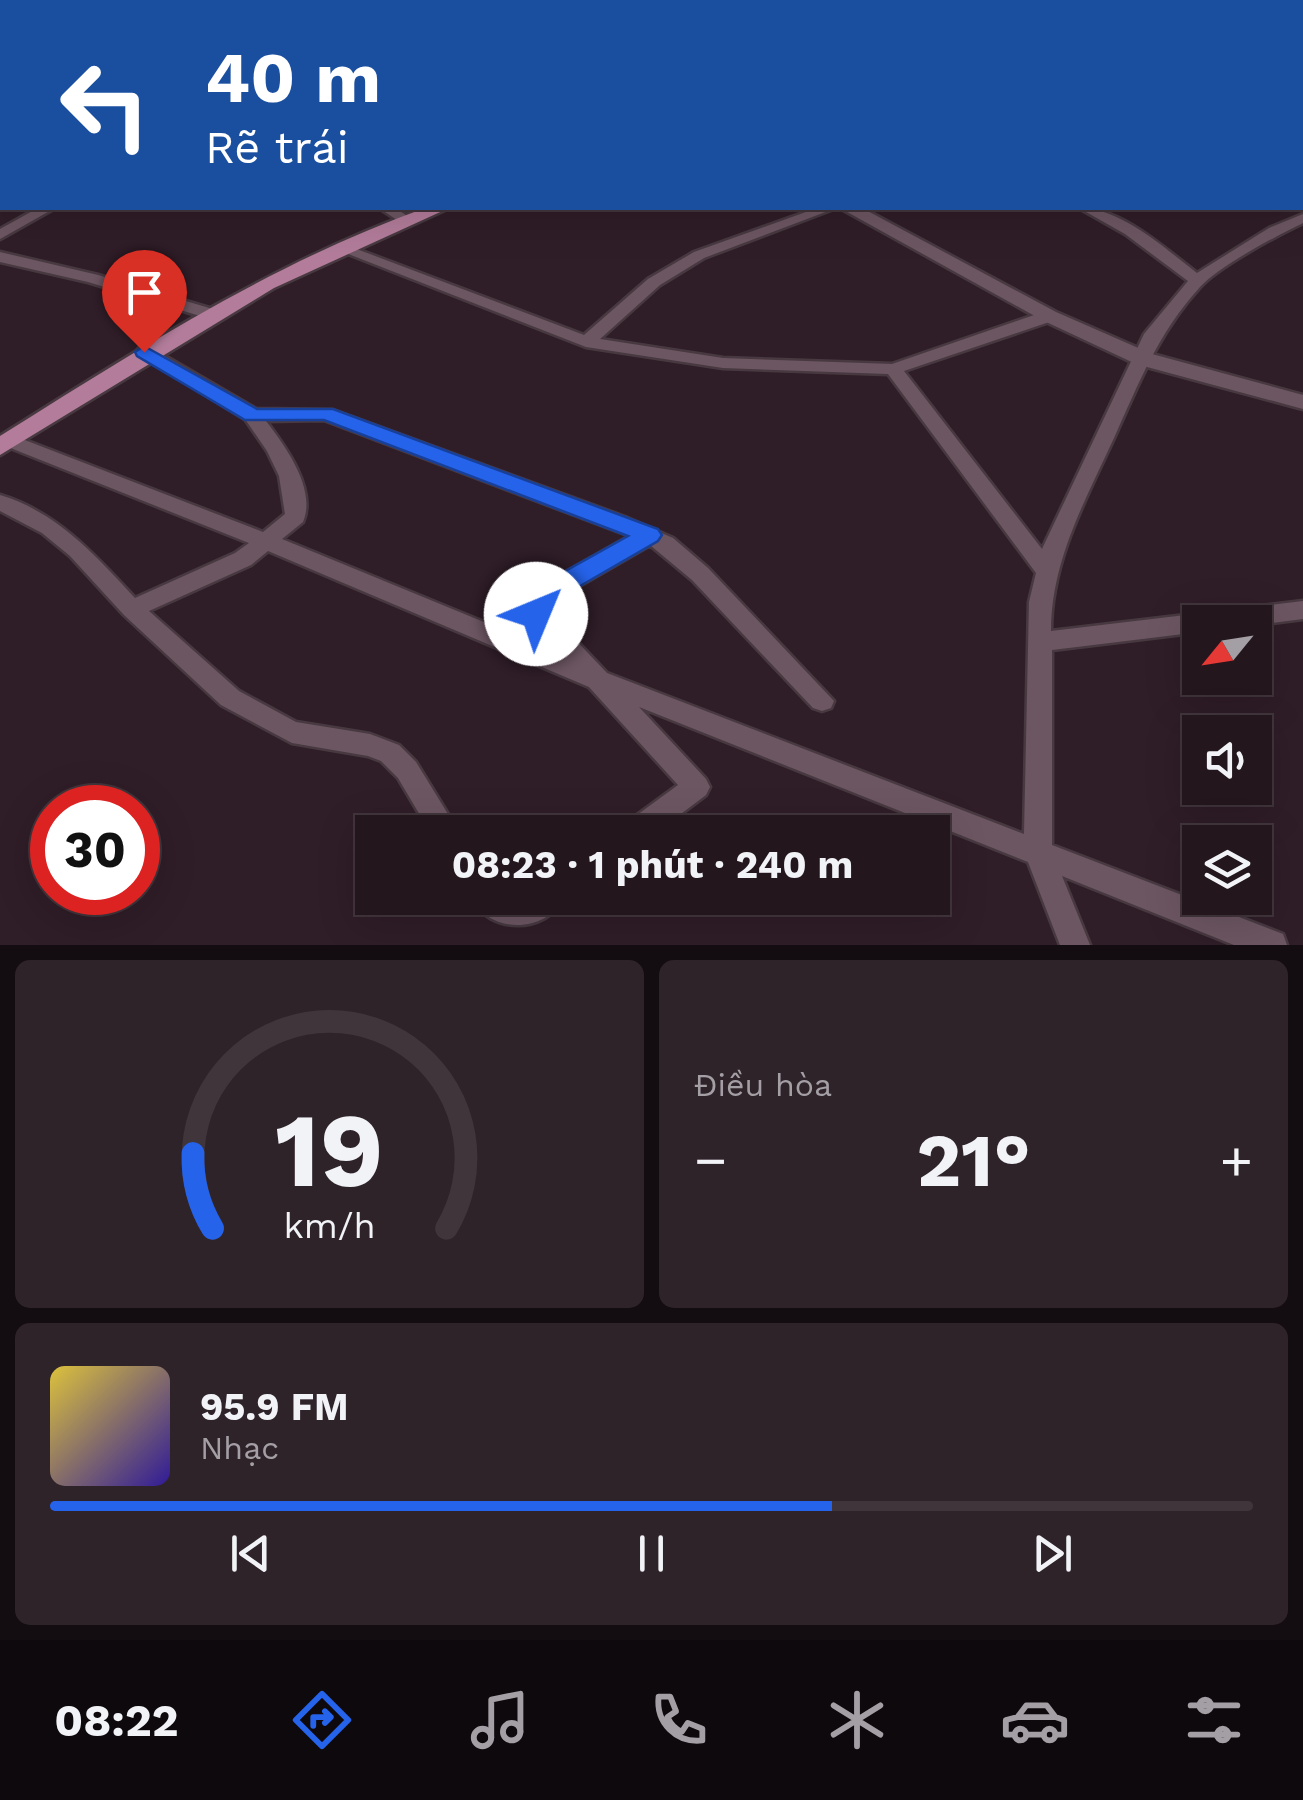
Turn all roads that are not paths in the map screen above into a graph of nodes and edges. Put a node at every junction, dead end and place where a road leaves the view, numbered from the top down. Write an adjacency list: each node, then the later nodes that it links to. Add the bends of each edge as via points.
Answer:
1 (44, 210): 8 (street)
2 (422, 210): 6 (main road)
3 (823, 210): 14 (street, via 678,266)
4 (853, 210): 13 (street)
5 (1090, 210): 11 (street)
6 (395, 213): 9 (main road)
7 (1303, 218): 11 (street)
8 (0, 234)
9 (341, 248): 12 (main road); 14 (street)
10 (0, 256): 12 (street)
11 (1197, 280): 16 (street, via 1153,334)
12 (210, 314): 15 (main road)
13 (1049, 316): 16 (street); 17 (street)
14 (586, 342): 17 (street, via 723,364)
15 (144, 352): 19 (street); 20 (main road)
16 (1144, 358): 18 (street); 24 (street, via 1054,546)
17 (893, 369): 24 (street)
18 (1303, 402)
19 (252, 416): 22 (street, via 326,414); 23 (street, via 289,471 297,496 296,517)
20 (3, 442): 23 (street)
21 (0, 502): 25 (street, via 78,550)
22 (650, 535): 30 (street, via 537,604 536,614); 31 (street, via 700,574)
23 (268, 542): 25 (street); 30 (street)
24 (1048, 572): 29 (street)
25 (132, 610): 32 (street, via 204,677 272,724 390,753)
26 (1303, 610): 27 (street)
27 (1272, 614)
28 (1182, 624): 29 (street)
29 (1040, 642): 34 (street)
30 (598, 680): 33 (street, via 697,787); 34 (street)
31 (822, 701)
32 (435, 815)
33 (659, 815)
34 (1038, 853): 35 (street); 36 (street)
35 (1075, 945)
36 (1272, 945)

